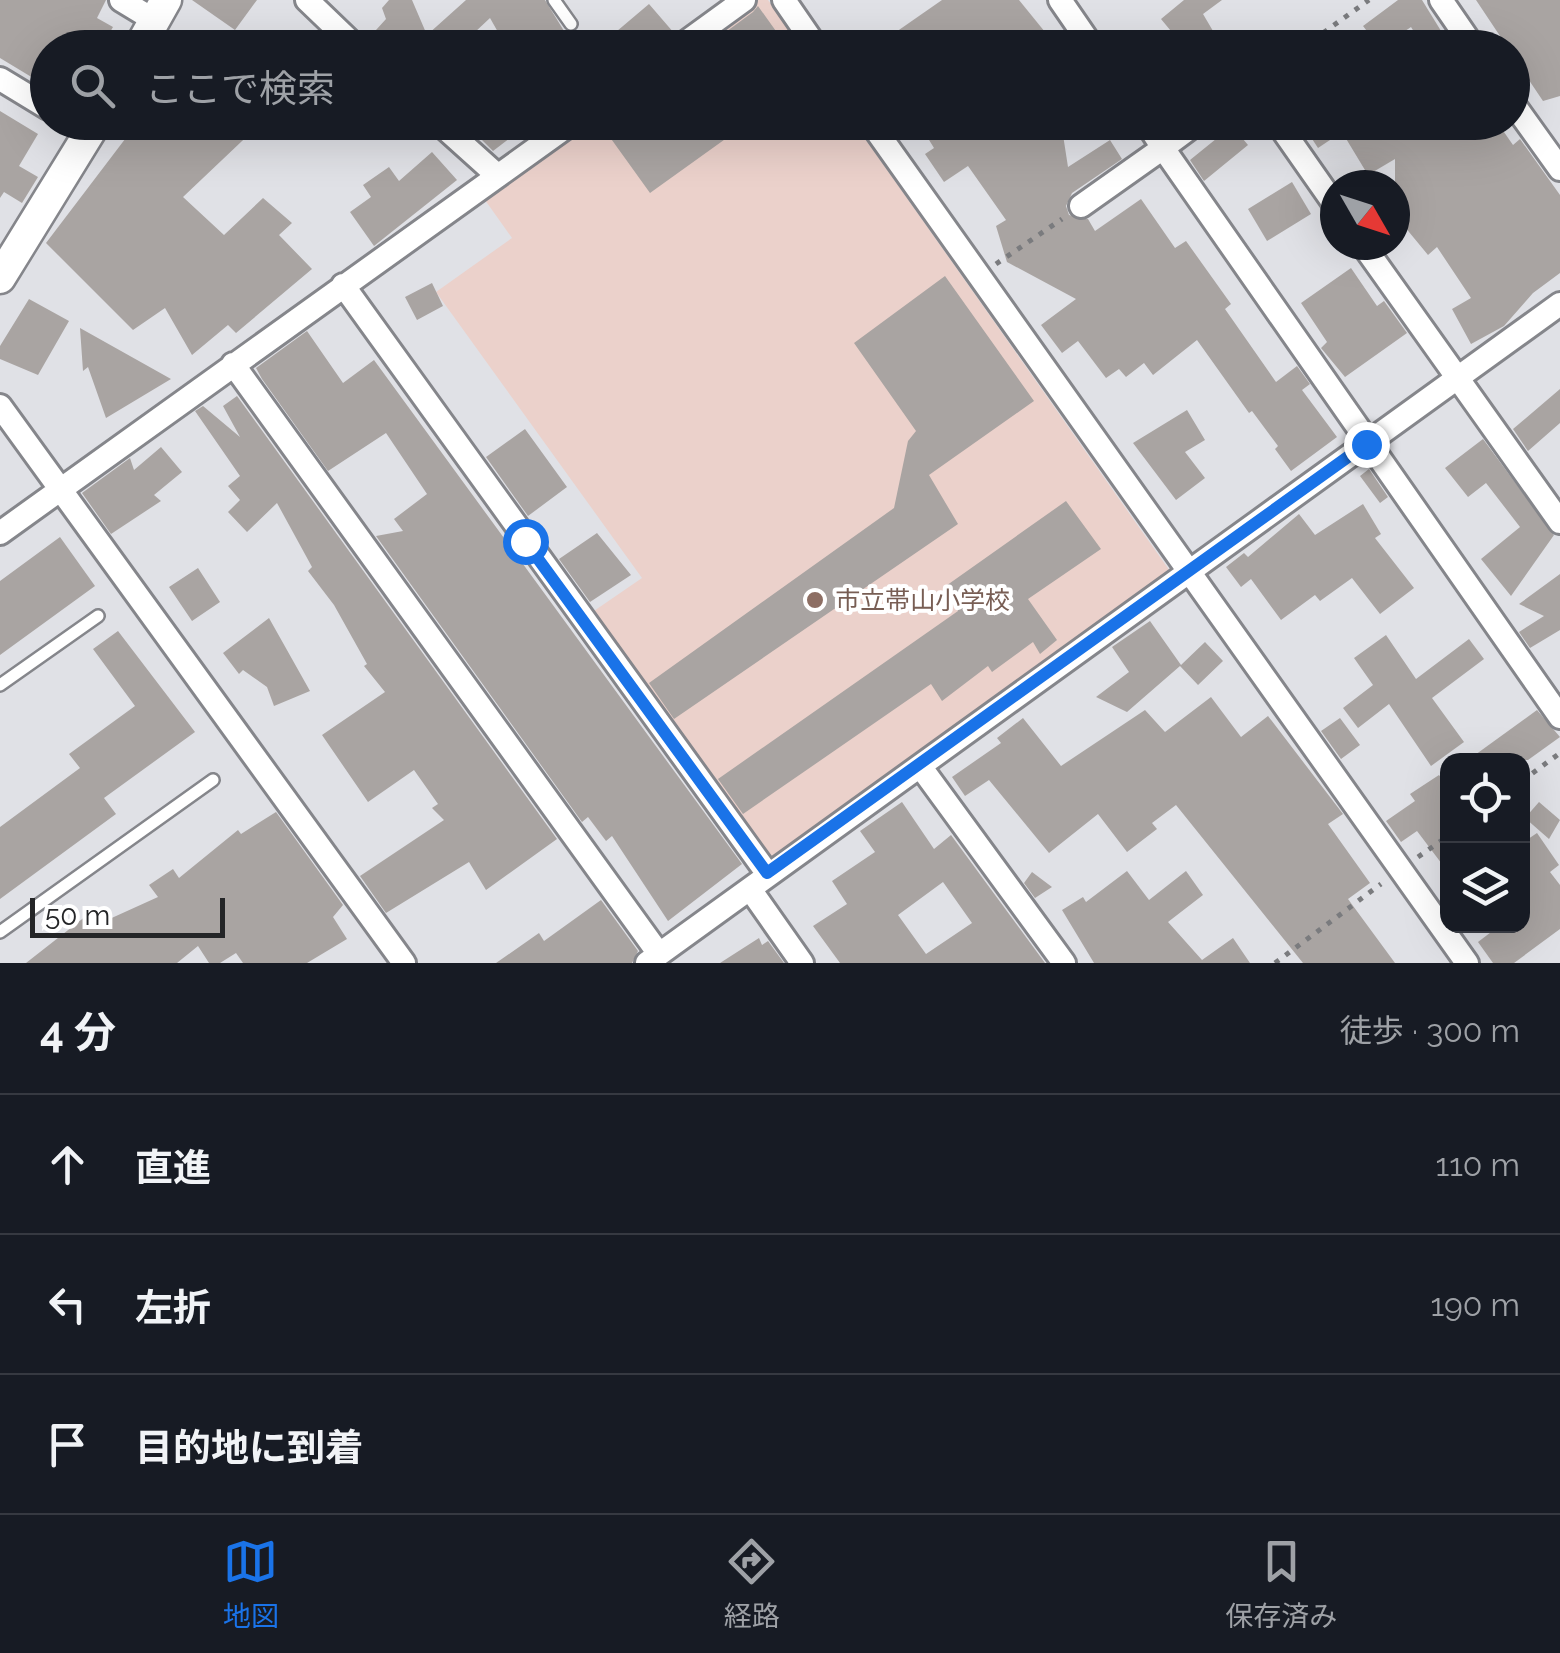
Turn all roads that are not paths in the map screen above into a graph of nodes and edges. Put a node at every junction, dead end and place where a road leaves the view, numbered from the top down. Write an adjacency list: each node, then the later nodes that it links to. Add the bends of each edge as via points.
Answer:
1 (120, 0): 9 (street)
2 (307, 0): 10 (street)
3 (342, 0): 10 (street)
4 (554, 0): 11 (lane)
5 (744, 0): 13 (street)
6 (784, 0): 14 (street)
7 (1060, 0): 15 (street)
8 (1441, 0): 16 (street)
9 (160, 10)
10 (330, 21): 12 (street)
11 (571, 24)
12 (339, 30)
13 (703, 30)
14 (805, 30)
15 (1081, 30)
16 (1462, 30)
17 (0, 79): 18 (street)
18 (30, 97)
19 (1530, 127): 28 (street)
20 (77, 140): 33 (street)
21 (458, 140): 29 (street)
22 (548, 140): 29 (street)
23 (883, 140): 43 (street)
24 (1158, 140): 27 (street)
25 (1174, 140): 27 (street)
26 (1290, 140): 30 (street)
27 (1164, 148): 31 (street); 39 (street)
28 (1560, 169)
29 (498, 176): 34 (street)
30 (1320, 184)
31 (1080, 206)
32 (1373, 260): 37 (street)
33 (0, 278)
34 (344, 285): 36 (street); 49 (street)
35 (1560, 304): 37 (street)
36 (233, 364): 40 (street); 51 (street)
37 (1456, 378): 39 (street); 41 (street)
38 (0, 406): 40 (street)
39 (1366, 444): 43 (street); 46 (street)
40 (61, 489): 42 (street); 52 (street)
41 (1560, 522)
42 (0, 534)
43 (1188, 574): 47 (street); 55 (street)
44 (98, 616): 45 (lane)
45 (0, 685)
46 (1560, 717)
47 (920, 766): 49 (street); 54 (street)
48 (214, 780): 50 (lane)
49 (758, 881): 51 (street); 53 (street)
50 (0, 932)
51 (653, 959)
52 (404, 963)
53 (802, 963)
54 (1064, 963)
55 (1468, 963)

